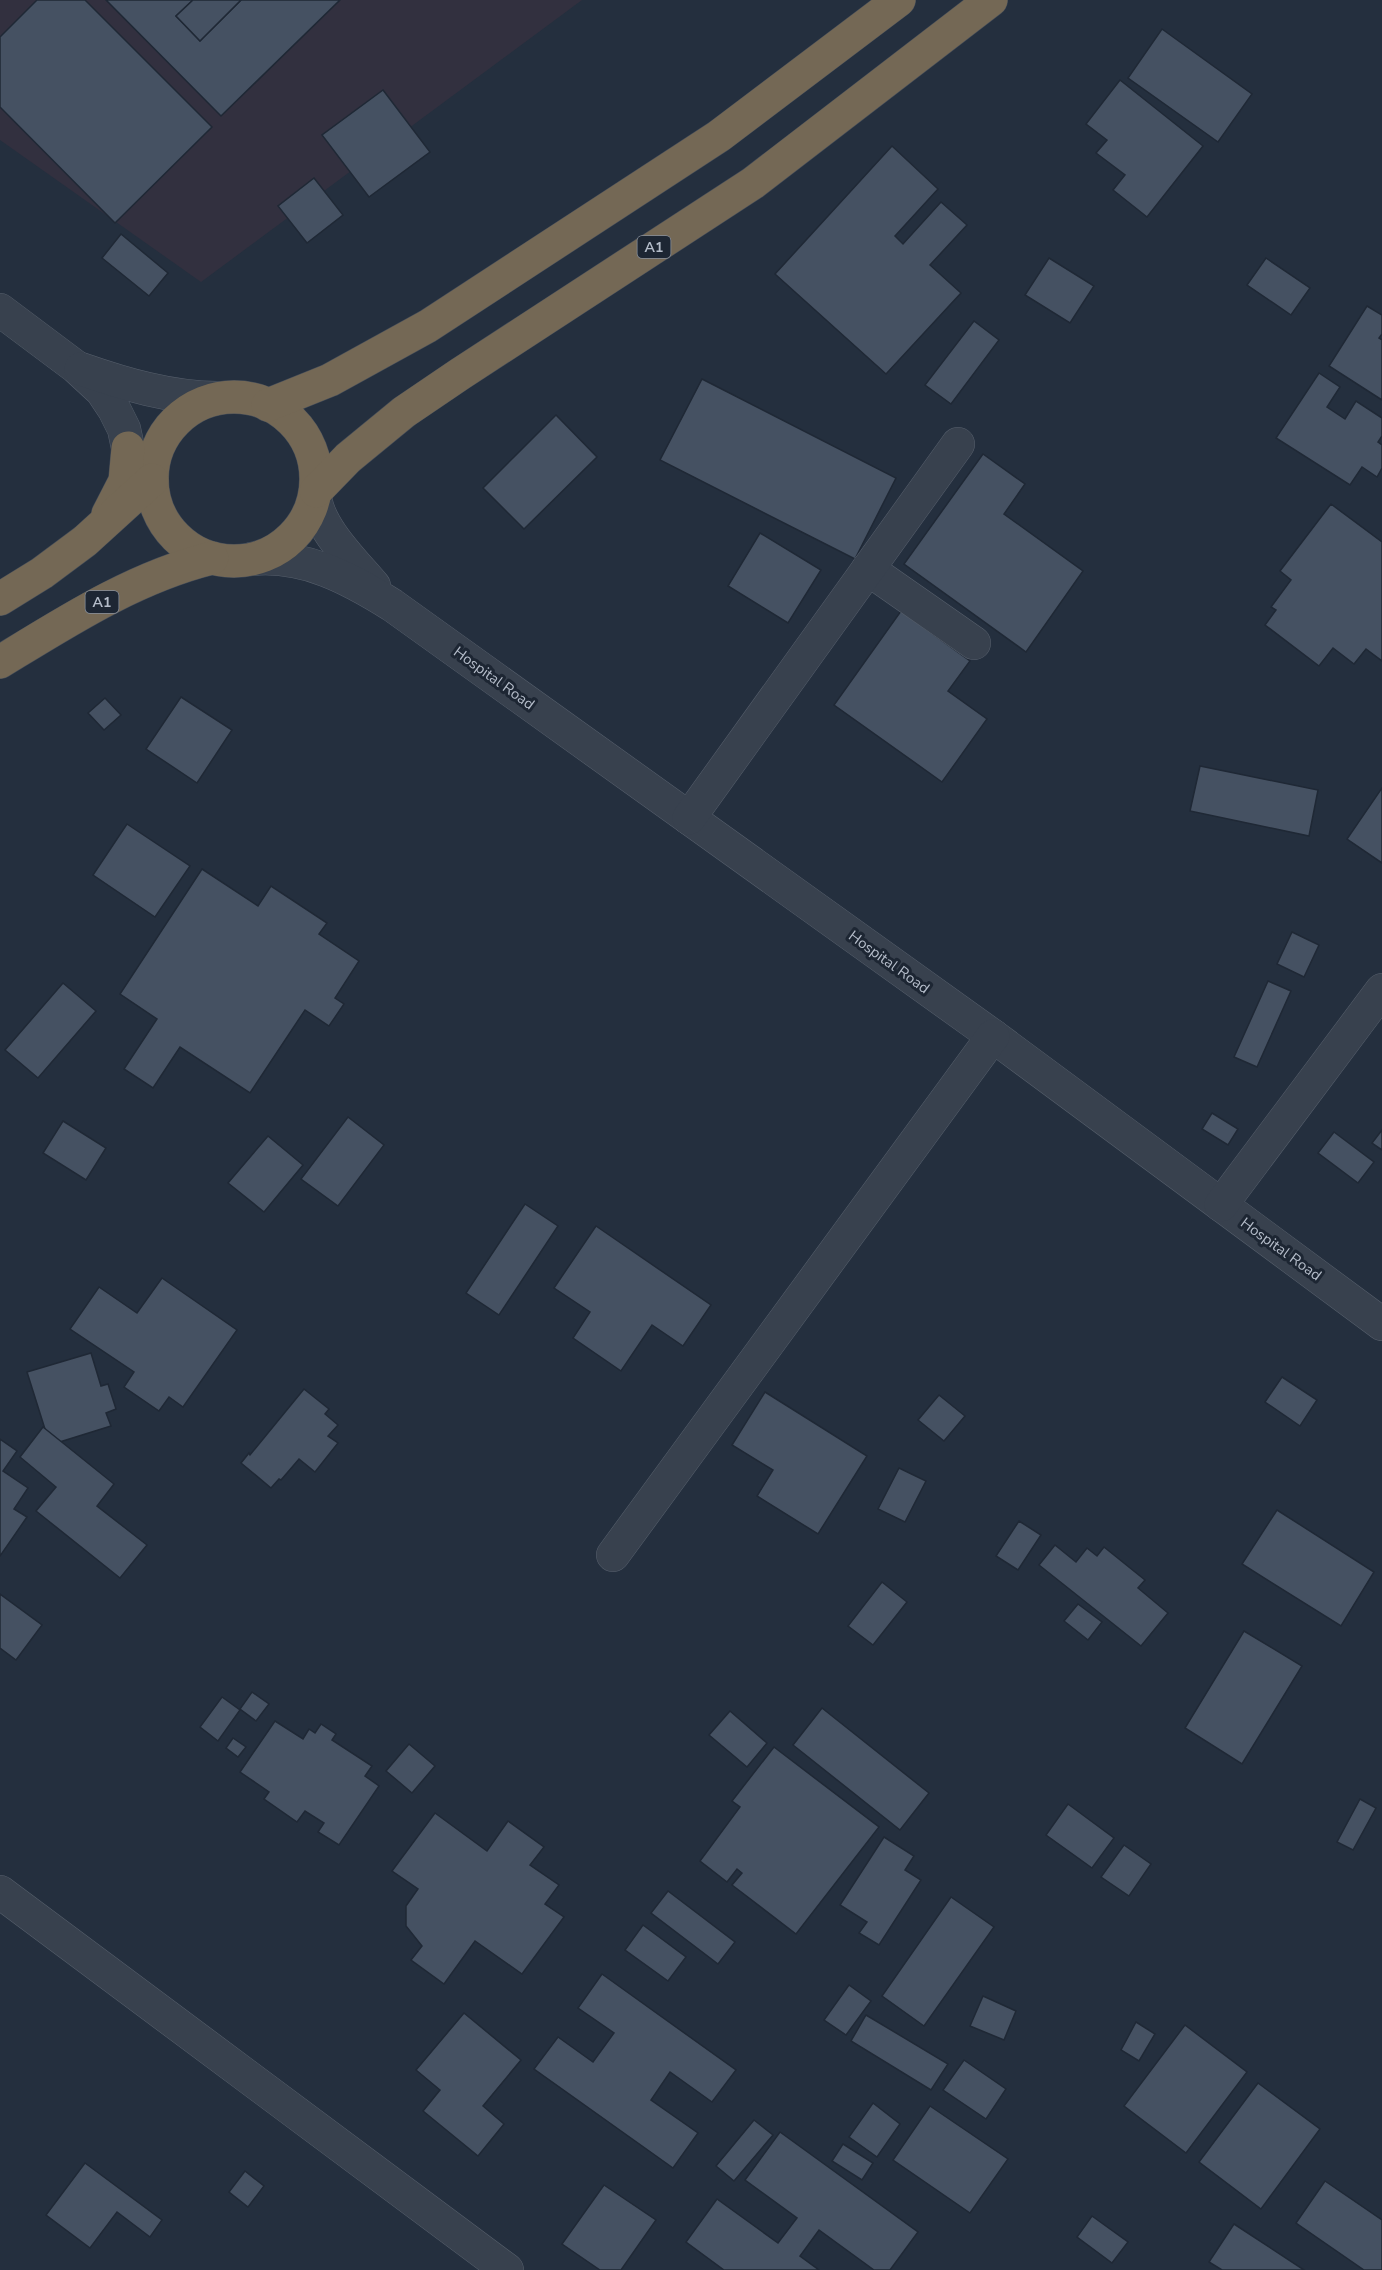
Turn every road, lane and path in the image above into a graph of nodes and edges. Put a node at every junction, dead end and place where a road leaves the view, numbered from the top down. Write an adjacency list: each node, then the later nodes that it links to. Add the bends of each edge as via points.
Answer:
1 (898, 0): 6 (highway, via 719,136 428,326 340,375)
2 (991, 0): 10 (highway, A1, via 753,183 404,412 348,458)
3 (0, 310): 4 (street)
4 (76, 367): 5 (street, via 153,390); 8 (street, via 102,391 114,409)
5 (217, 398): 6 (highway, via 236,397); 9 (highway, via 189,410 167,430 158,447)
6 (268, 405): 10 (highway, via 304,434 316,472)
7 (958, 444): 14 (street)
8 (128, 448): 9 (street); 11 (highway, via 125,481 112,510)
9 (152, 478): 11 (highway); 12 (highway, via 156,506 165,523 186,544)
10 (315, 493): 13 (highway, via 300,528 287,542); 16 (street, via 329,530)
11 (85, 541): 15 (highway)
12 (212, 558): 13 (highway); 18 (highway, A1, via 174,568 115,595)
13 (252, 559): 16 (street, via 288,559 326,569)
14 (868, 569): 17 (street); 19 (street)
15 (0, 599)
16 (392, 605): 19 (street, Hospital Road)
17 (974, 643)
18 (0, 662)
19 (689, 818): 21 (street, Hospital Road)
20 (1382, 990): 22 (street)
21 (993, 1036): 22 (street, Hospital Road); 24 (street)
22 (1221, 1205): 23 (street, Hospital Road)
23 (1382, 1324)
24 (613, 1555)
25 (0, 1892): 26 (street)
26 (507, 2270)

